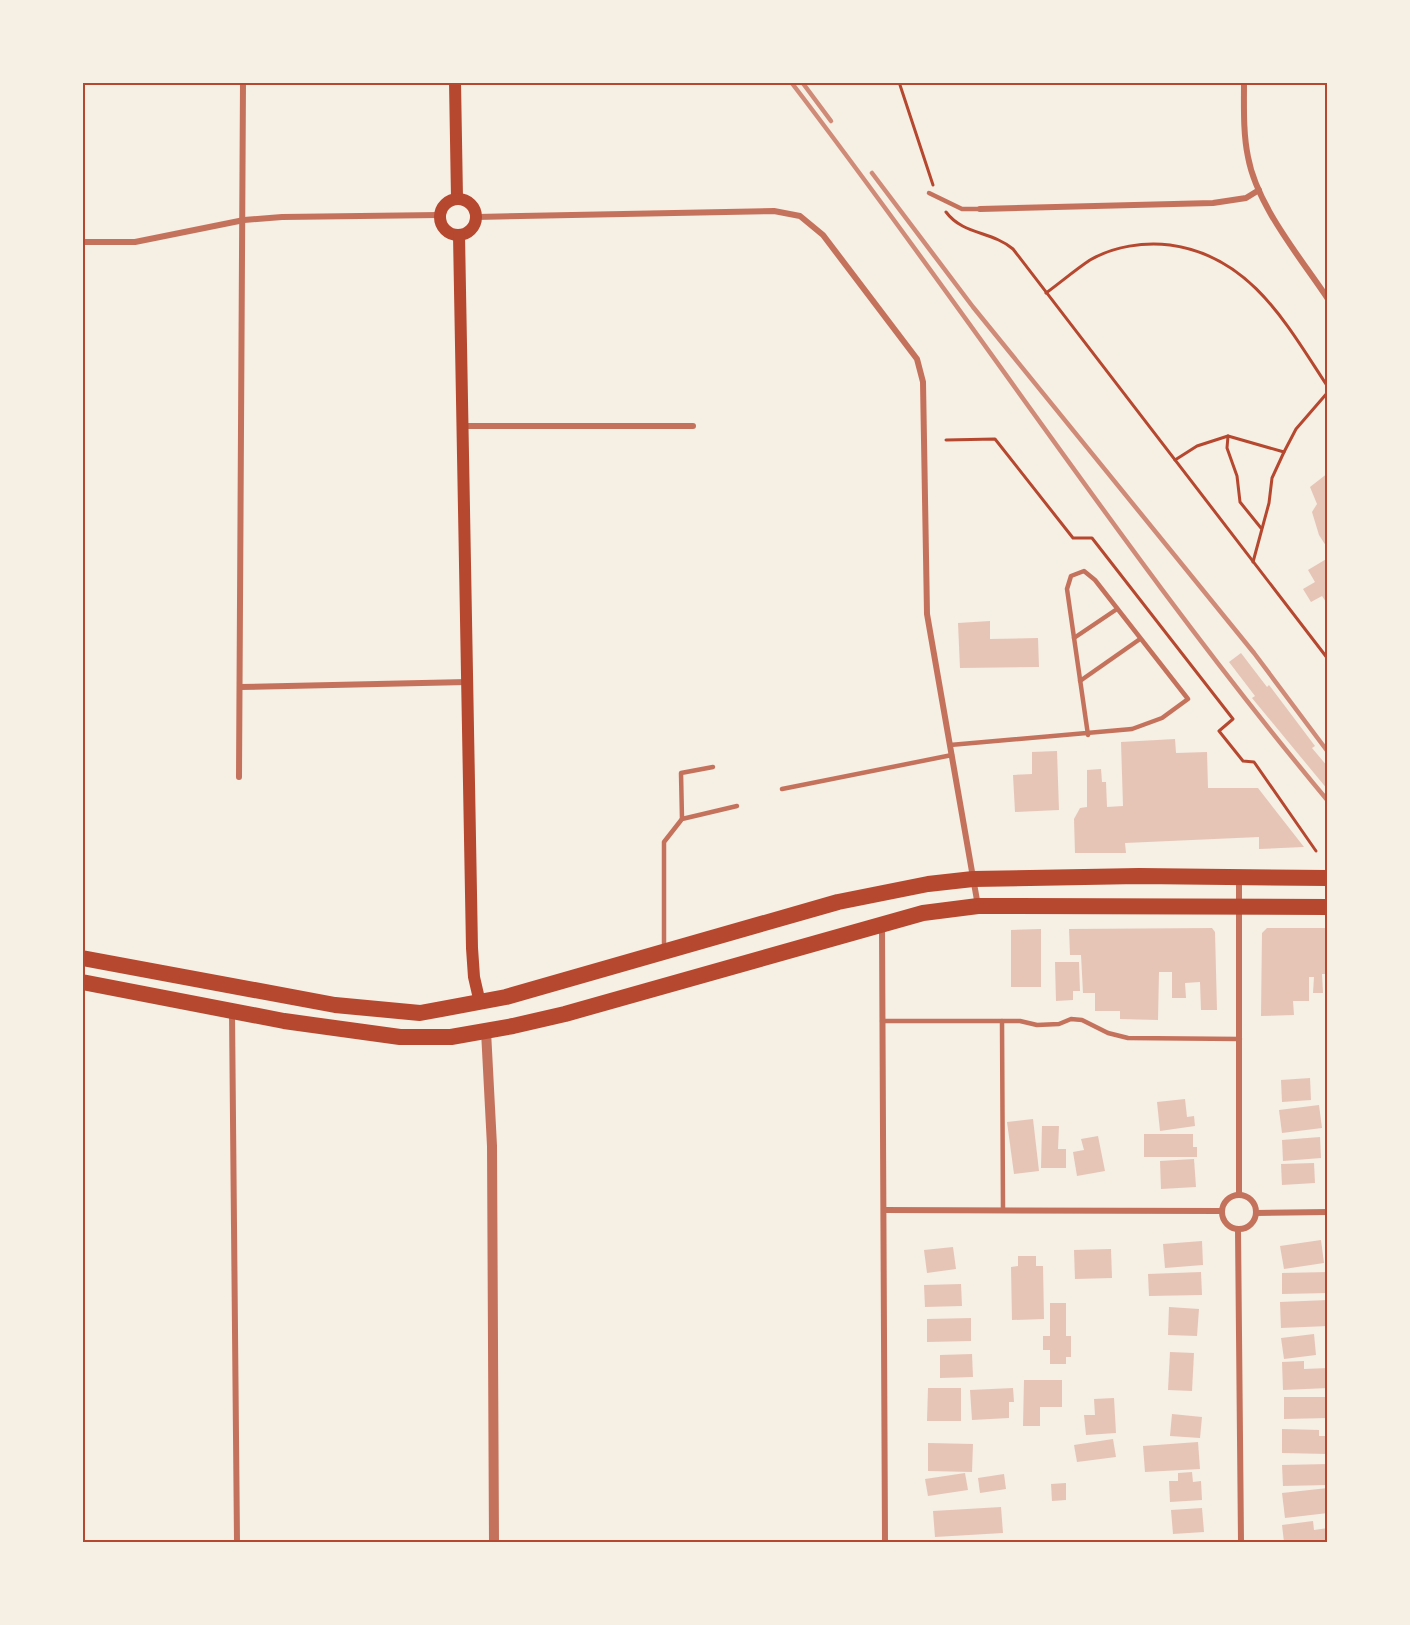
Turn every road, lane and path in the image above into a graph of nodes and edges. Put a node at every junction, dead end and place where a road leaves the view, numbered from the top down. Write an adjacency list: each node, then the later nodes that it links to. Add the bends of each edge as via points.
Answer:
1 (243, 82): 12 (street)
2 (455, 82): 7 (main road)
3 (899, 82): 8 (path)
4 (1244, 82): 5 (street, via 1245,142)
5 (1259, 190): 9 (street, via 1246,198 1213,203); 16 (street)
6 (929, 193): 8 (lane)
7 (457, 198): 10 (main road, via 446,202); 11 (main road, via 471,204)
8 (939, 199): 9 (lane, via 962,209); 15 (path, via 958,226 1013,249)
9 (980, 208)
10 (439, 215): 12 (street); 13 (main road, via 447,231)
11 (477, 217): 13 (main road, via 471,230); 35 (street, via 774,211 800,216 823,235 922,370 927,614)
12 (244, 220): 14 (street, via 135,242); 33 (street)
13 (459, 235): 19 (main road)
14 (82, 242)
15 (1046, 293): 17 (path, via 1092,259 1123,247 1151,243 1207,254 1239,271 1263,293); 24 (path)
16 (1328, 298)
17 (1328, 387)
18 (1328, 392): 23 (path, via 1296,429)
19 (462, 426): 20 (street); 32 (main road)
20 (693, 426)
21 (1228, 436): 23 (path); 24 (path, via 1197,446); 25 (path, via 1227,448 1240,502)
22 (946, 440): 42 (path, via 995,440 1073,538 1092,538 1233,719 1219,731 1243,761 1254,762)
23 (1284, 452): 25 (path, via 1272,478)
24 (1175, 460): 26 (path)
25 (1261, 529): 26 (path)
26 (1253, 562): 30 (path)
27 (1117, 609): 28 (lane); 28 (lane, via 1090,575 1084,571 1071,576 1067,589); 29 (lane)
28 (1074, 638): 31 (lane)
29 (1140, 639): 31 (lane); 34 (lane, via 1188,699 1147,725)
30 (1328, 659)
31 (1080, 681): 34 (lane)
32 (467, 682): 33 (street); 53 (main road, via 472,948)
33 (240, 687): 38 (street)
34 (1088, 735): 35 (lane)
35 (950, 745): 36 (street)
36 (952, 755): 39 (lane); 45 (street)
37 (713, 767): 41 (lane, via 681,773)
38 (239, 777)
39 (782, 789)
40 (737, 807): 41 (lane)
41 (682, 819): 50 (lane, via 664,842)
42 (1316, 851)
43 (1239, 876): 44 (highway); 45 (highway); 48 (street)
44 (1328, 878)
45 (973, 879): 46 (street); 50 (highway, via 918,885 838,902)
46 (978, 906): 48 (highway); 49 (highway)
47 (1328, 907): 48 (highway)
48 (1239, 908): 58 (street)
49 (882, 922): 55 (street); 57 (highway, via 565,1014)
50 (664, 952): 53 (highway)
51 (82, 958): 53 (highway, via 384,1012 420,1013)
52 (82, 982): 54 (highway)
53 (480, 1003): 57 (highway)
54 (232, 1010): 57 (highway, via 400,1037 451,1036); 66 (street)
55 (882, 1021): 56 (lane); 60 (street)
56 (1002, 1021): 58 (lane, via 1059,1024 1082,1020 1108,1034 1128,1038); 61 (lane)
57 (486, 1030): 67 (street, via 492,1135)
58 (1240, 1039): 59 (street)
59 (1239, 1195): 62 (street, via 1229,1198); 64 (street, via 1249,1198)
60 (884, 1210): 61 (street); 68 (street)
61 (1003, 1210): 62 (street)
62 (1221, 1211): 65 (street, via 1224,1222)
63 (1328, 1212): 64 (street)
64 (1256, 1213): 65 (street, via 1253,1223)
65 (1238, 1230): 69 (street)
66 (237, 1542)
67 (494, 1542)
68 (885, 1542)
69 (1241, 1542)

